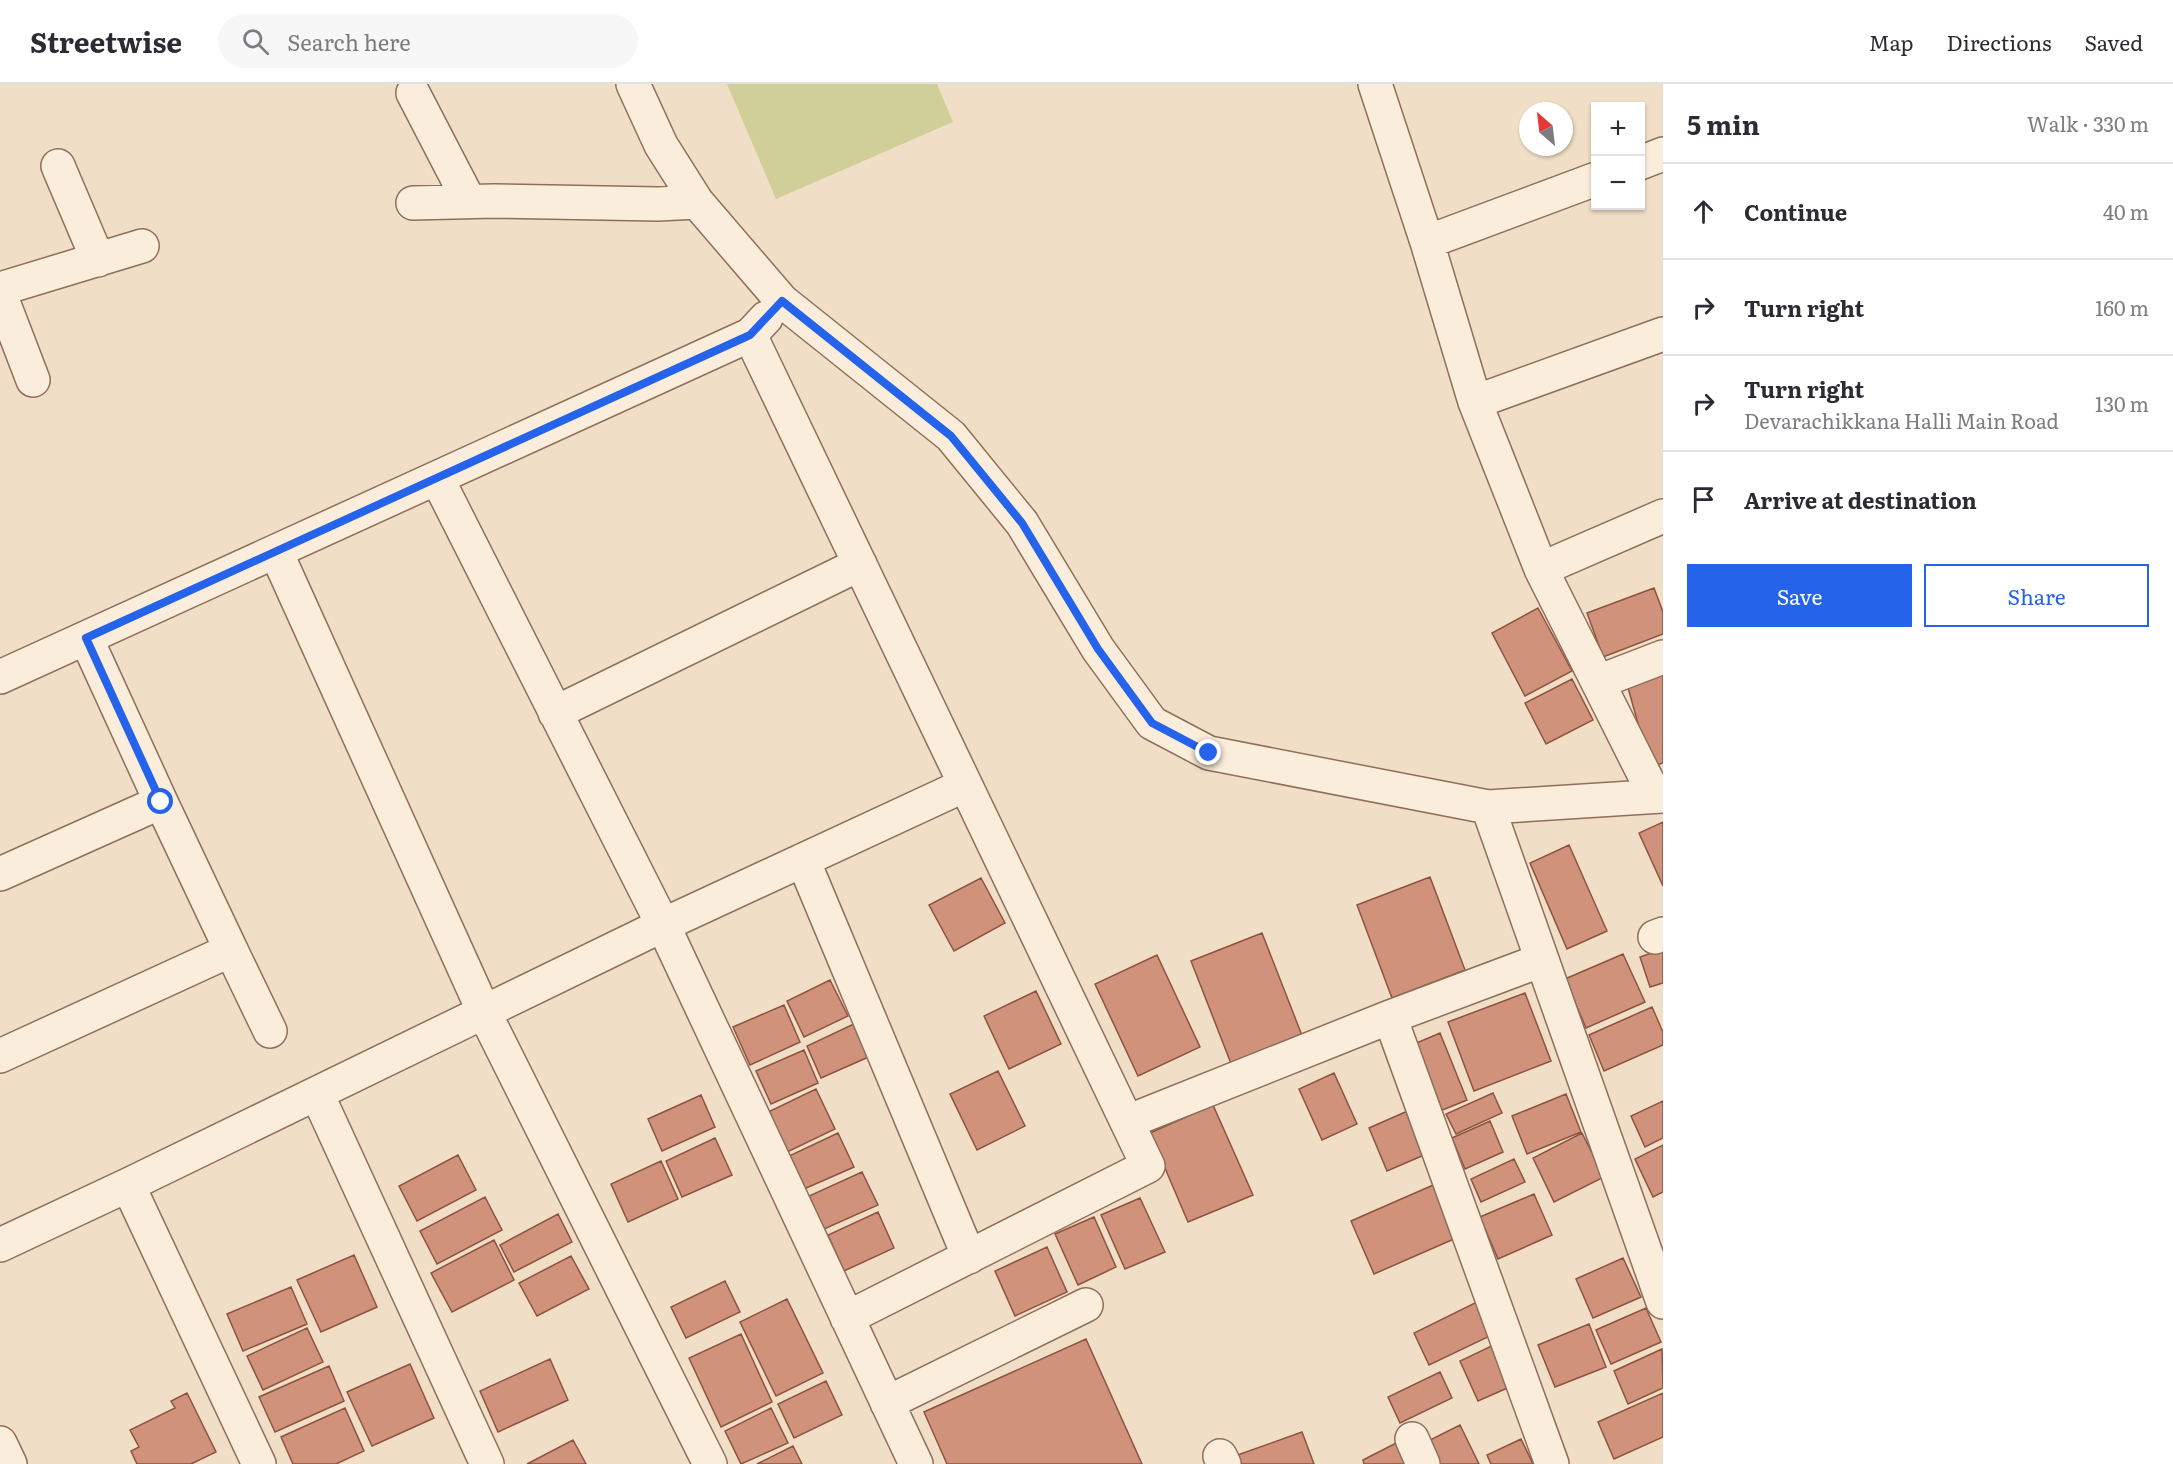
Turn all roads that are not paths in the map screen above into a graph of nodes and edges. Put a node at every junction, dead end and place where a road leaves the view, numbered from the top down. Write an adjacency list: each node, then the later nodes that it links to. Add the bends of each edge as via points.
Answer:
1 (633, 84): 9 (street, via 661,145)
2 (1384, 86): 11 (street)
3 (413, 93): 8 (street)
4 (1663, 154): 5 (street)
5 (1645, 161)
6 (58, 166): 13 (street)
7 (1591, 181): 11 (street)
8 (469, 201): 9 (street); 10 (street)
9 (697, 202): 16 (street)
10 (413, 203)
11 (1427, 242): 20 (street)
12 (142, 246): 13 (street)
13 (98, 260): 14 (street)
14 (0, 289)
15 (0, 294): 19 (street)
16 (782, 301): 18 (street); 34 (street, via 951,436 1022,523 1098,649 1152,723 1209,753)
17 (1663, 334): 20 (street)
18 (750, 335): 21 (street); 24 (street)
19 (33, 380)
20 (1476, 402): 25 (street)
21 (437, 478): 23 (street); 30 (street)
22 (1663, 516): 25 (street)
23 (276, 552): 26 (street); 40 (street)
24 (860, 564): 30 (street); 31 (street)
25 (1541, 569): 29 (street)
26 (86, 638): 28 (street); 33 (street)
27 (1663, 657): 29 (street)
28 (0, 677)
29 (1598, 682): 32 (street)
30 (555, 713): 37 (street)
31 (965, 785): 35 (street); 45 (street)
32 (1659, 796): 34 (street)
33 (161, 802): 36 (street); 38 (street)
34 (1488, 807): 39 (street)
35 (803, 860): 37 (street); 48 (street)
36 (0, 874)
37 (663, 925): 40 (street); 51 (street)
38 (231, 950): 42 (street); 43 (street)
39 (1542, 960): 41 (street); 49 (street)
40 (484, 1012): 44 (street); 57 (street)
41 (1390, 1017): 45 (street); 59 (street)
42 (270, 1031)
43 (0, 1056)
44 (317, 1094): 46 (street); 56 (street)
45 (1127, 1122): 48 (street, via 1148,1166)
46 (128, 1185): 47 (street); 55 (street)
47 (0, 1245)
48 (969, 1257): 51 (street)
49 (1663, 1302)
50 (1086, 1305): 52 (street)
51 (847, 1318): 52 (street)
52 (887, 1403): 58 (street)
53 (0, 1443): 54 (street)
54 (10, 1464)
55 (259, 1464)
56 (487, 1464)
57 (710, 1464)
58 (916, 1464)
59 (1552, 1464)

